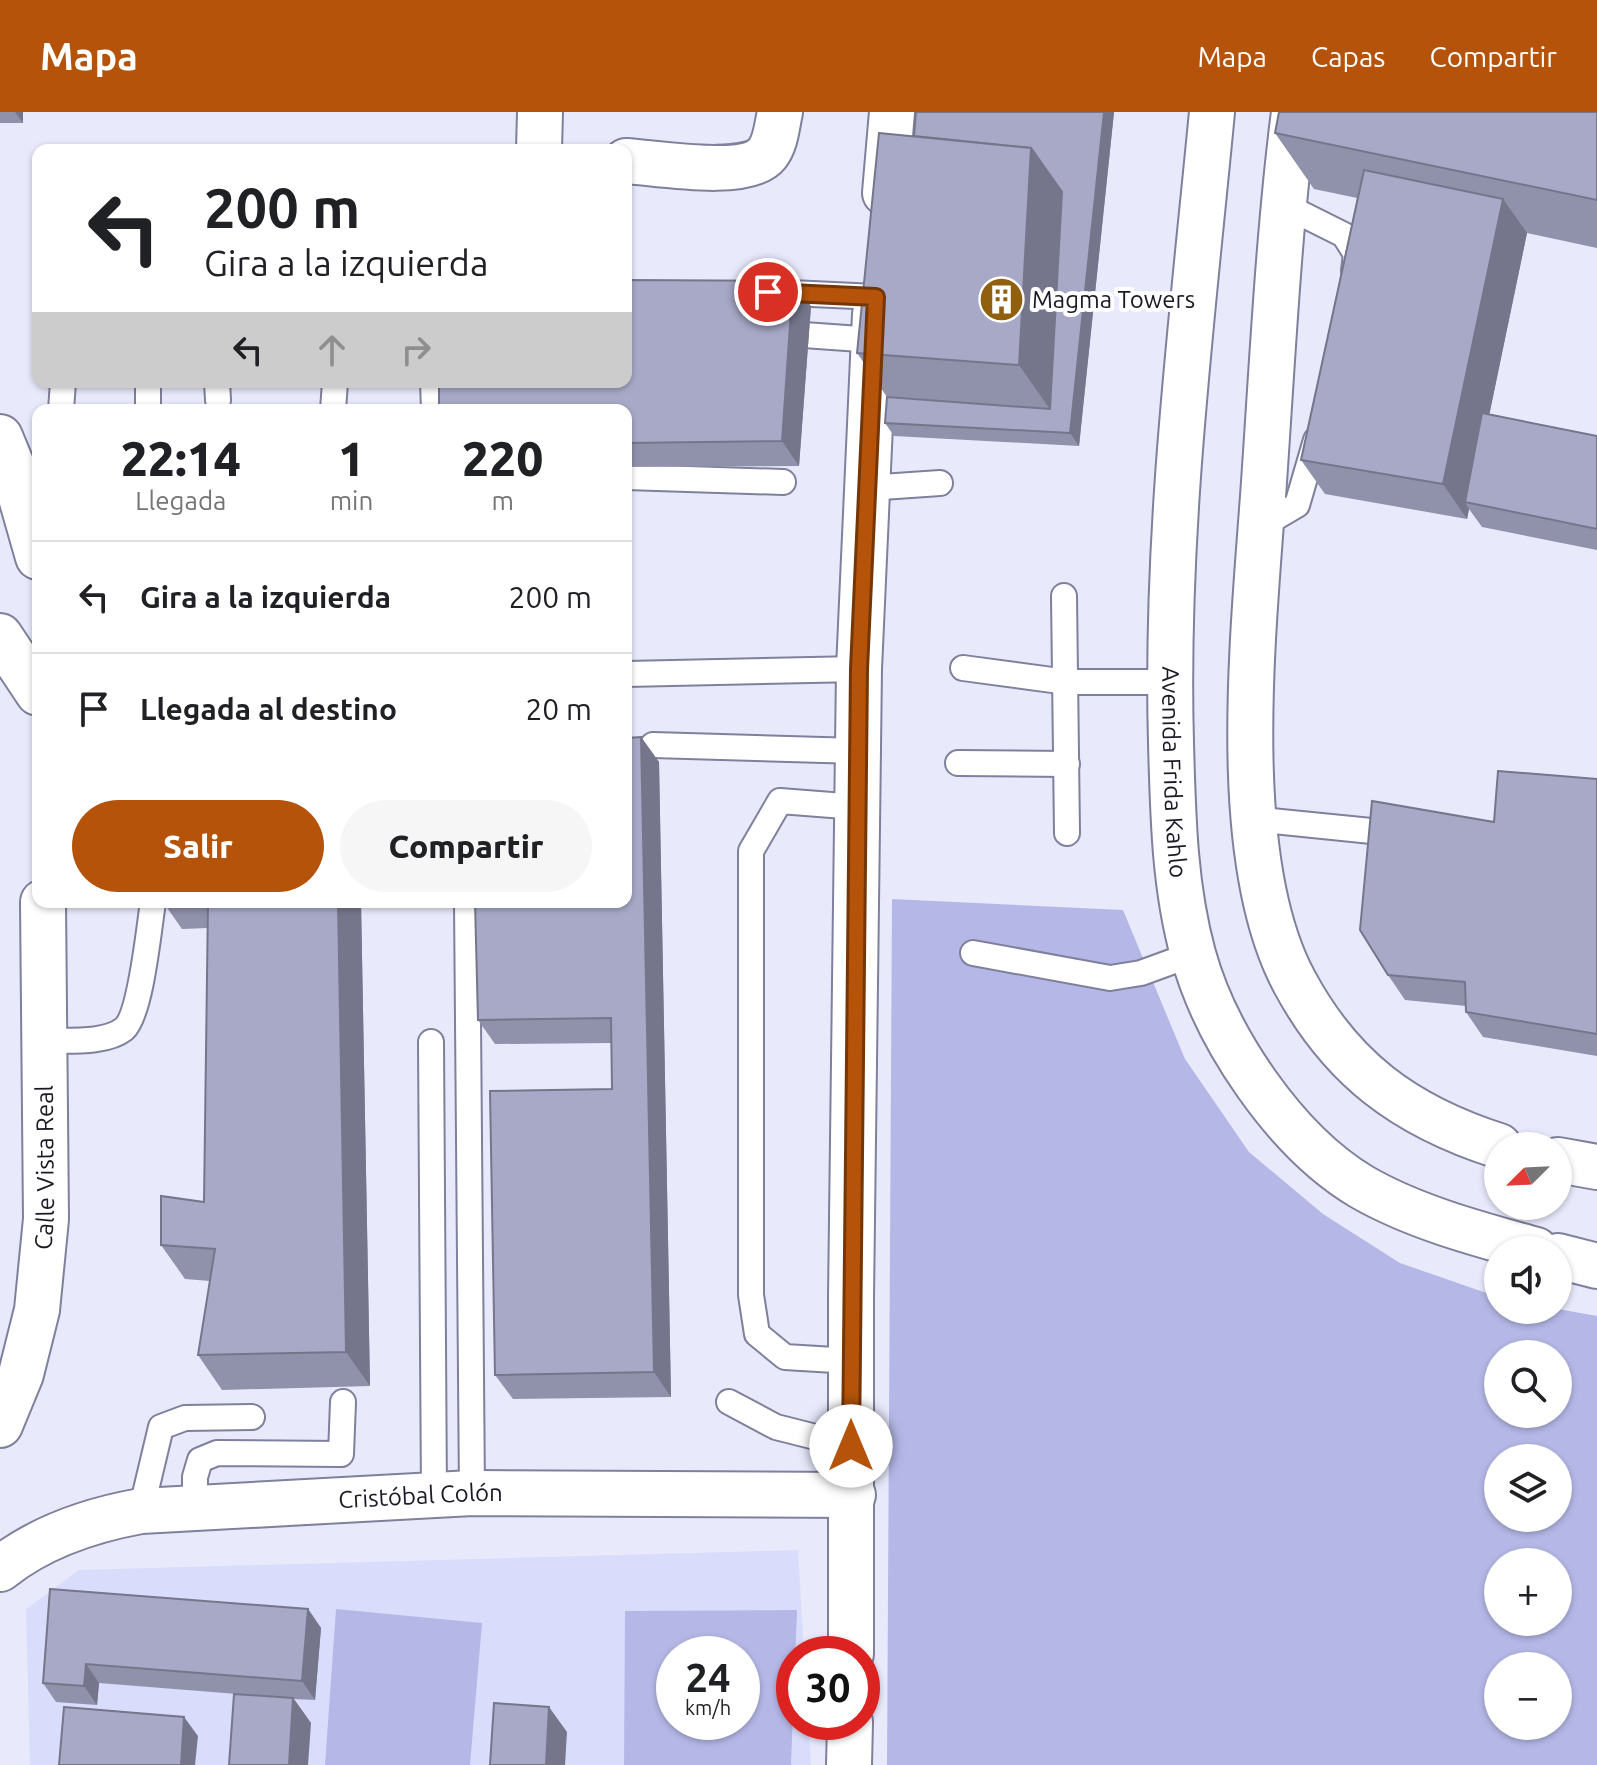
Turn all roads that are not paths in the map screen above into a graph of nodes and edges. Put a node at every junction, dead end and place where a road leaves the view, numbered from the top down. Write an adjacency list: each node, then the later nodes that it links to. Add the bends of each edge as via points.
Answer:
1 (540, 112): 6 (street)
2 (780, 112): 7 (street, via 771,147 752,164)
3 (892, 112): 11 (street)
4 (1212, 112): 28 (street, Avenida Frida Kahlo, via 1179,466)
5 (1294, 112): 8 (street)
6 (539, 144)
7 (632, 161)
8 (1282, 204): 10 (lane, via 1344,235 1356,254); 20 (street)
9 (749, 292): 11 (lane)
10 (1352, 292)
11 (876, 297): 13 (street)
12 (753, 331): 13 (lane)
13 (874, 340): 19 (street)
14 (1323, 413): 20 (lane, via 1297,505)
15 (0, 437): 21 (street)
16 (632, 477): 17 (lane)
17 (783, 482)
18 (940, 483): 19 (lane)
19 (867, 488): 25 (street)
20 (1261, 526): 35 (street, via 1253,669)
21 (32, 536)
22 (1064, 596): 27 (lane)
23 (0, 636): 29 (street)
24 (963, 668): 27 (lane)
25 (859, 669): 26 (lane); 31 (street)
26 (632, 674)
27 (1067, 682): 28 (lane); 33 (lane)
28 (1169, 682): 42 (street, Avenida Frida Kahlo, via 1174,854)
29 (32, 684)
30 (653, 745): 31 (lane)
31 (858, 751): 34 (street)
32 (958, 763): 33 (lane)
33 (1067, 764): 36 (lane)
34 (857, 807): 51 (street); 51 (lane, via 780,801 751,851 751,1295 757,1334 785,1357)
35 (1253, 819): 37 (lane); 45 (street, via 1272,924 1293,978 1321,1025 1379,1088 1420,1115)
36 (1067, 833)
37 (1429, 837)
38 (43, 908): 43 (street, Calle Vista Real)
39 (152, 908): 43 (lane, via 134,1011 125,1028 107,1037)
40 (467, 908): 57 (lane)
41 (973, 953): 42 (lane, via 1110,978)
42 (1193, 954): 48 (street, Avenida Frida Kahlo, via 1217,1018 1246,1068 1318,1153 1360,1186 1400,1206)
43 (44, 1041): 55 (street, Calle Vista Real, via 46,1219 37,1310 21,1374)
44 (431, 1042): 57 (lane)
45 (1484, 1140)
46 (1572, 1163): 47 (street)
47 (1597, 1167)
48 (1493, 1236)
49 (1572, 1260): 50 (street)
50 (1597, 1266)
51 (851, 1361): 56 (street)
52 (343, 1402): 60 (lane, via 341,1454 217,1453 200,1460)
53 (729, 1402): 56 (lane, via 776,1427)
54 (252, 1417): 61 (lane, via 185,1418 161,1427)
55 (0, 1425)
56 (851, 1446): 58 (street)
57 (453, 1494): 59 (street, Cristóbal Colón); 60 (street, Cristóbal Colón)
58 (853, 1495): 59 (street, Cristóbal Colón); 64 (street)
59 (807, 1496): 63 (street, via 824,1535)
60 (195, 1508): 61 (street, Cristóbal Colón)
61 (141, 1511): 62 (street, Cristóbal Colón, via 101,1518 49,1539)
62 (0, 1569)
63 (846, 1636)
64 (849, 1636)
65 (850, 1740): 66 (street)
66 (849, 1765)

